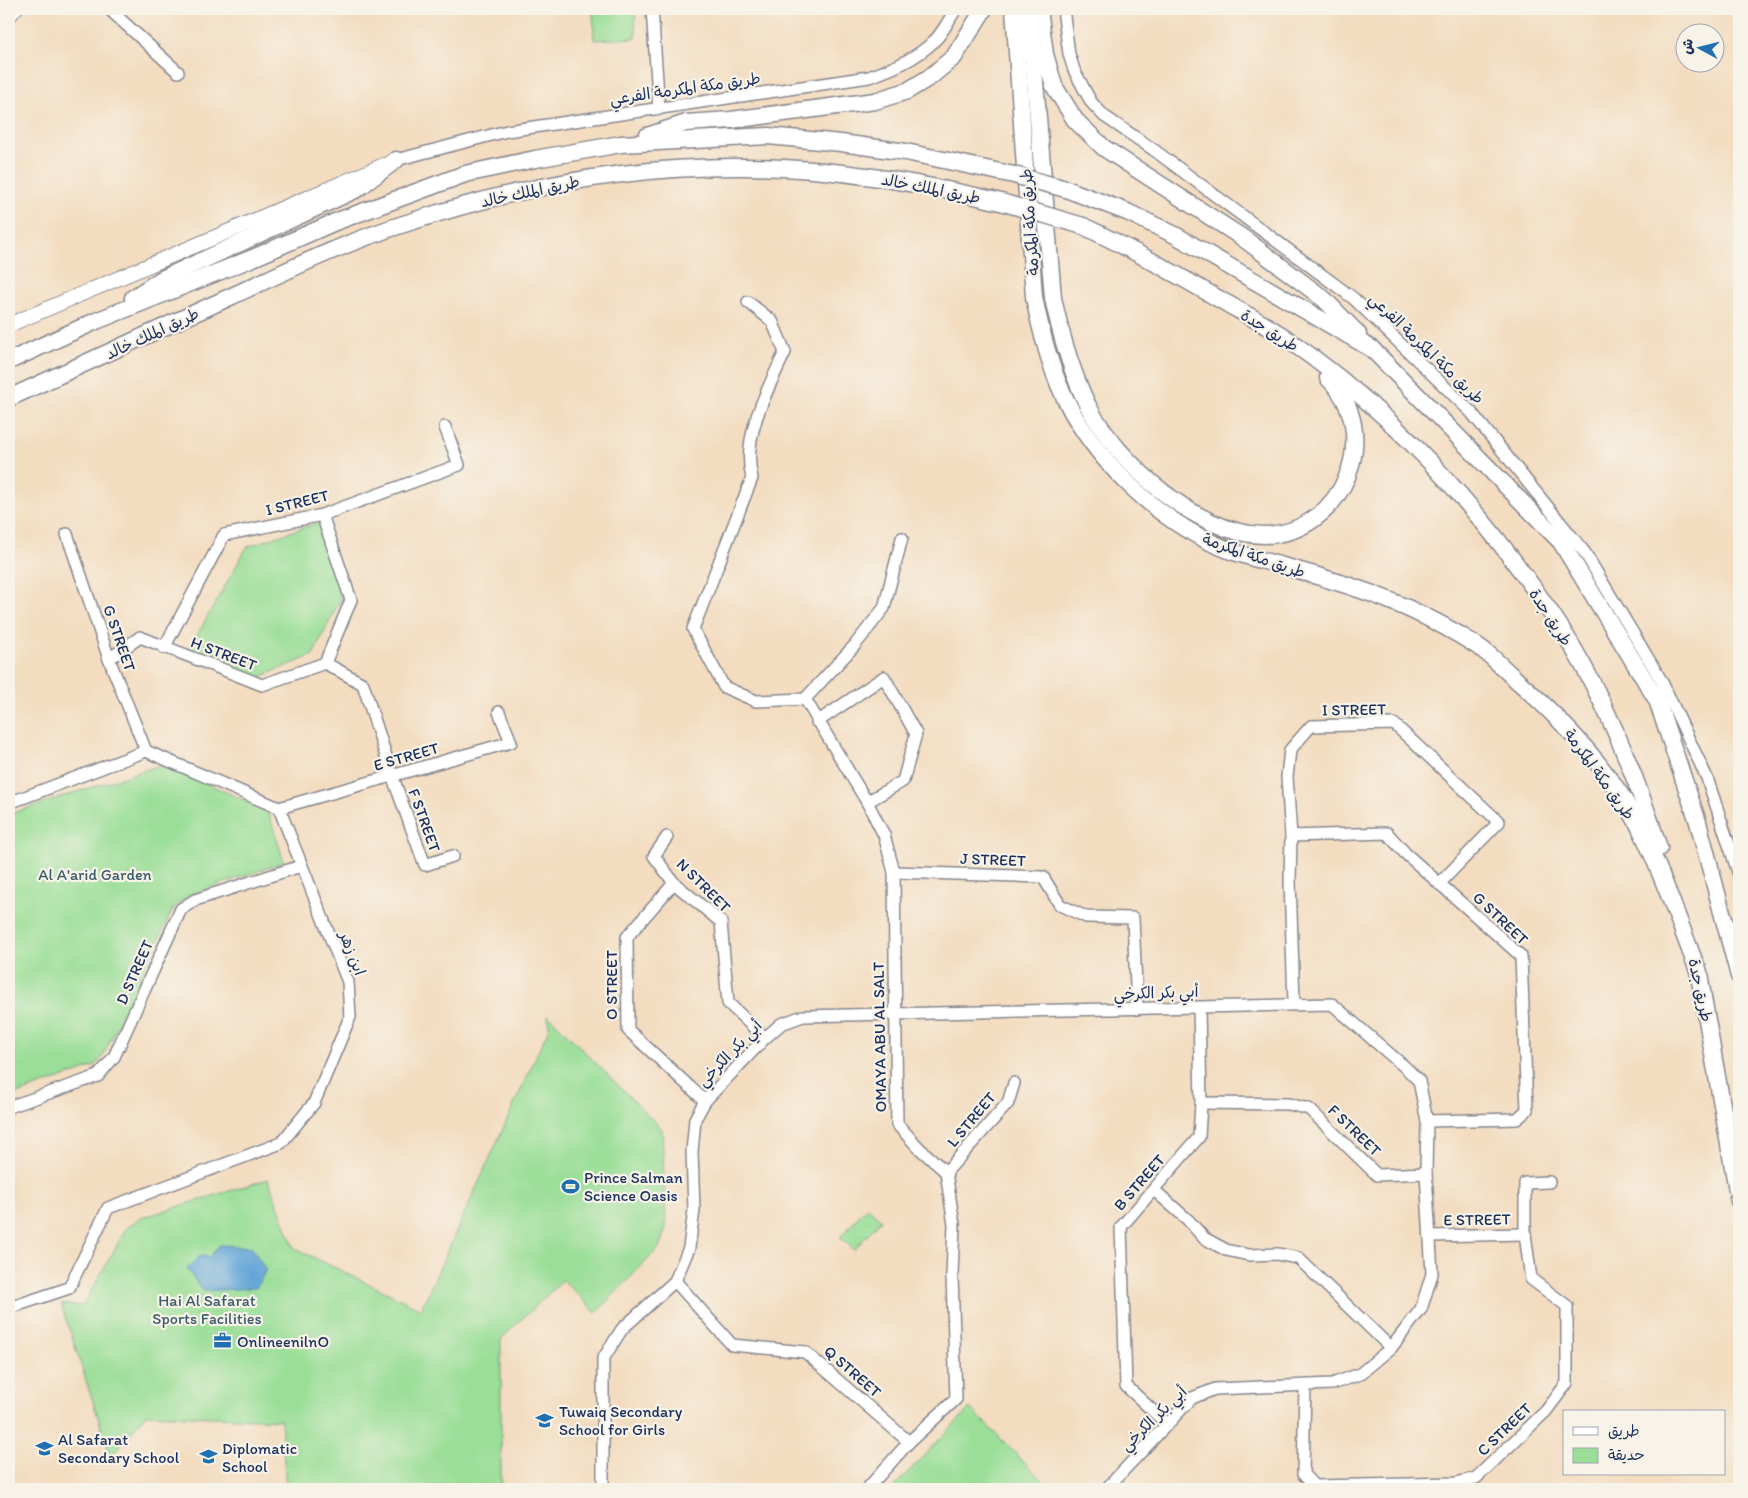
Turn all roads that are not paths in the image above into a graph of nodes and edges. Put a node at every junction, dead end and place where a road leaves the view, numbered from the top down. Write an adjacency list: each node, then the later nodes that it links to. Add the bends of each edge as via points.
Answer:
1 (15, 9): 10 (main road)
2 (110, 9): 11 (street)
3 (652, 9): 12 (street)
4 (956, 9): 12 (street, طريق مكة المكرمة الفرعي, via 935,40 917,55 869,77)
5 (984, 9): 13 (highway, via 954,56 930,77 907,91 875,101 686,124)
6 (1014, 9): 50 (highway, طريق مكة المكرمة, via 1034,297 1043,340 1060,387 1082,427 1112,468 1150,503 1192,533 1233,551 1382,598 1430,620 1481,648 1540,700 1578,739 1618,792 1644,835)
7 (1029, 9): 20 (highway, طريق مكة المكرمة, via 1048,253 1062,342 1089,408 1108,435 1159,490 1214,526 1265,535 1311,521 1344,485 1353,462 1355,431 1350,408 1337,387)
8 (1039, 9): 21 (highway, via 1045,54 1054,86 1075,120 1104,148 1244,238 1324,299)
9 (1063, 9): 46 (street, طريق مكة المكرمة الفرعي, via 1074,70 1091,102 1104,116 1353,298 1470,412 1585,553 1661,680 1707,778)
10 (9, 16)
11 (178, 72)
12 (660, 109): 14 (street, طريق مكة المكرمة الفرعي, via 507,131)
13 (621, 144): 15 (highway, طريق الملك خالد, bridge, via 768,136 841,143 906,152); 18 (highway, طريق الملك خالد, via 465,174 335,222)
14 (396, 160): 18 (highway, via 357,189 162,280); 19 (main road)
15 (1066, 189): 21 (highway, طريق جدة, via 1127,212 1175,235)
16 (1083, 226): 20 (highway, طريق جدة, via 1164,266); 25 (highway, طريق الملك خالد, bridge, via 1000,202 880,178 744,167 626,173 521,190 408,222 312,259)
17 (748, 302): 33 (street, via 772,321 784,352 763,400 752,438 748,464 752,478 693,629 724,687 756,701)
18 (96, 321): 22 (highway, طريق الملك خالد)
19 (9, 325)
20 (1286, 338): 50 (highway, طريق جدة, via 1355,391 1401,432 1459,495 1552,614 1588,676 1620,742 1648,813)
21 (1372, 349): 49 (highway, طريق جدة, via 1561,542 1657,700 1698,822)
22 (35, 350): 23 (highway); 24 (highway, طريق الملك خالد)
23 (9, 354)
24 (9, 361)
25 (9, 398)
26 (445, 427): 27 (street, I STREET, via 459,465)
27 (322, 515): 30 (street, I STREET, via 224,535); 32 (street, via 351,600)
28 (67, 534): 31 (street, G STREET)
29 (902, 538): 33 (street, via 884,608)
30 (164, 648): 31 (street, H STREET, via 140,637); 32 (street, H STREET, via 262,685)
31 (109, 659): 36 (street, G STREET)
32 (326, 663): 37 (street, F STREET, via 363,684)
33 (805, 699): 35 (street, OMAYA ABU AL SALT)
34 (499, 712): 37 (street, E STREET, via 510,742)
35 (817, 722): 38 (street, OMAYA ABU AL SALT); 38 (street, via 884,676 916,734 903,781)
36 (146, 751): 39 (street); 40 (street)
37 (392, 778): 40 (street, E STREET); 43 (street, F STREET, via 425,865)
38 (867, 802): 45 (street, OMAYA ABU AL SALT, via 884,835)
39 (9, 803)
40 (279, 808): 44 (street, ابن زهر)
41 (667, 836): 47 (street, N STREET, via 654,856)
42 (1291, 836): 48 (street, G STREET, via 1387,833); 48 (street, I STREET, via 1287,777 1290,750 1311,726 1394,724 1499,822); 51 (street, I STREET)
43 (453, 856)
44 (301, 866): 59 (street, D STREET, via 194,900 181,909 114,1058 98,1076); 69 (street, ابن زهر, via 348,982 350,1016 314,1103 281,1143 108,1208 69,1288)
45 (894, 872): 53 (street, J STREET, via 1043,877 1060,904 1086,917 1133,918); 54 (street, OMAYA ABU AL SALT)
46 (1739, 874)
47 (674, 883): 55 (street, N STREET, via 721,922 728,1003); 57 (street, O STREET, via 627,937 628,1030)
48 (1438, 884): 60 (street, G STREET, via 1521,956 1527,1110 1517,1119)
49 (1739, 976)
50 (1701, 978): 65 (highway, طريق جدة)
51 (1294, 1003): 52 (street, أبي بكر الكرخي); 60 (street, أبي بكر الكرخي, via 1332,1004 1400,1062 1418,1081)
52 (1199, 1008): 53 (street, أبي بكر الكرخي); 58 (street, B STREET)
53 (1137, 1009): 54 (street, أبي بكر الكرخي)
54 (895, 1014): 55 (street, أبي بكر الكرخي, via 803,1016 780,1024); 61 (street, OMAYA ABU AL SALT, via 897,1124)
55 (765, 1038): 57 (street, أبي بكر الكرخي)
56 (1014, 1083): 61 (street, L STREET, via 1008,1102)
57 (706, 1101): 68 (street, أبي بكر الكرخي, via 695,1119 692,1152 694,1210 689,1248)
58 (1201, 1103): 62 (street, F STREET, via 1289,1104 1309,1109 1377,1175); 64 (street, B STREET, via 1199,1137)
59 (9, 1107)
60 (1427, 1121): 62 (street, أبي بكر الكرخي)
61 (946, 1172): 73 (street, via 954,1225 952,1275 956,1399)
62 (1426, 1173): 67 (street, أبي بكر الكرخي)
63 (1549, 1182): 66 (street, C STREET, via 1525,1184)
64 (1154, 1190): 70 (street, via 1204,1238 1226,1250 1298,1258); 72 (street, B STREET, via 1121,1227 1126,1386)
65 (1739, 1201)
66 (1525, 1234): 67 (street, E STREET); 71 (street, C STREET, via 1531,1279 1567,1306 1567,1383 1546,1411 1476,1478 1456,1483 1314,1486 1304,1474)
67 (1430, 1236): 70 (street, أبي بكر الكرخي, via 1432,1274 1422,1309)
68 (675, 1281): 73 (street, Q STREET, via 732,1345 805,1352); 74 (street, أبي بكر الكرخي, via 622,1329 603,1358)
69 (9, 1308)
70 (1391, 1348): 71 (street, أبي بكر الكرخي, via 1360,1374 1332,1384)
71 (1305, 1386): 72 (street, أبي بكر الكرخي, via 1215,1389 1192,1398)
72 (1168, 1424): 76 (street, أبي بكر الكرخي)
73 (909, 1442): 75 (street)
74 (603, 1489)
75 (867, 1489)
76 (1106, 1489)

